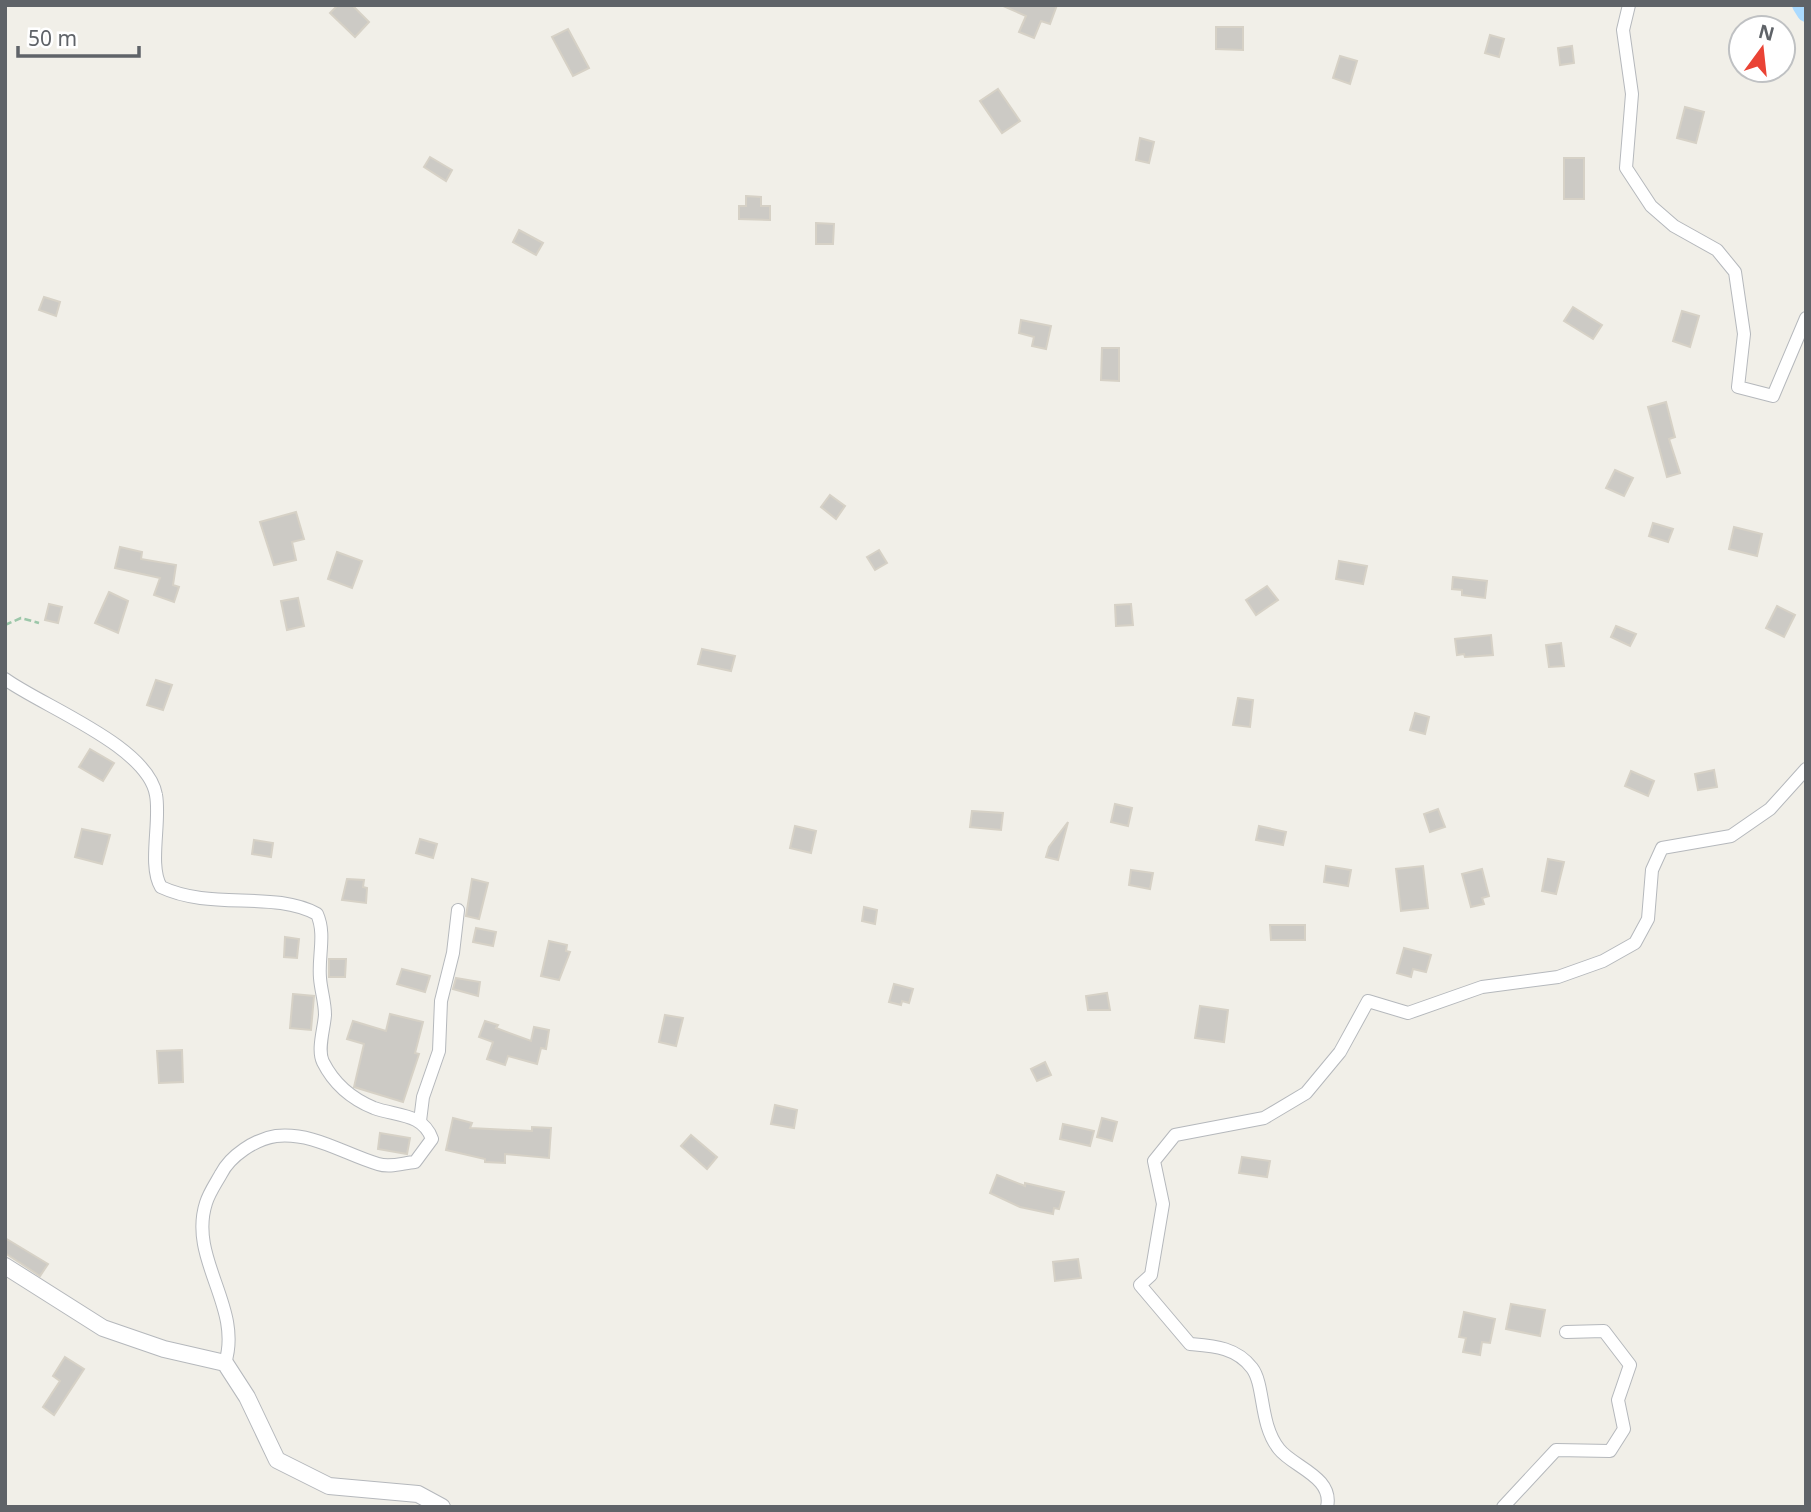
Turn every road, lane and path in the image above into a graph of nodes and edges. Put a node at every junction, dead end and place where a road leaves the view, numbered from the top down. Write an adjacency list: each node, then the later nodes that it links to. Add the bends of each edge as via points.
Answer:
1 (1629, 5): 2 (street, via 1623,30 1632,94 1626,168 1651,206 1674,226 1717,250 1735,272 1744,334 1738,387 1773,396)
2 (1806, 318)
3 (39, 622): 4 (path, via 21,618)
4 (5, 625)
5 (5, 678): 8 (street, via 87,725 145,769 156,794 155,856 161,887 196,898 289,904 317,914 323,927 323,1063 355,1098)
6 (1806, 769): 13 (street, via 1770,809 1731,836 1662,848 1652,870 1648,919 1635,943 1603,961 1558,977 1482,987 1408,1013 1368,1001 1340,1052 1306,1093 1264,1118 1175,1135 1154,1161 1163,1203 1151,1275 1140,1285 1189,1344 1226,1347 1253,1369 1268,1434 1281,1452 1318,1478)
7 (458, 911): 8 (street, via 441,1001 439,1051)
8 (420, 1121): 11 (street, via 432,1139 415,1162 379,1165 328,1143 282,1136 263,1141 226,1164 205,1204 203,1234 209,1270 227,1319 231,1347)
9 (5, 1266): 11 (street, via 103,1328)
10 (1566, 1332): 14 (street, via 1604,1331 1630,1365 1618,1400 1624,1429 1611,1451 1556,1450)
11 (225, 1363): 12 (street, via 277,1461 329,1486 418,1494)
12 (442, 1507)
13 (1327, 1507)
14 (1503, 1507)

